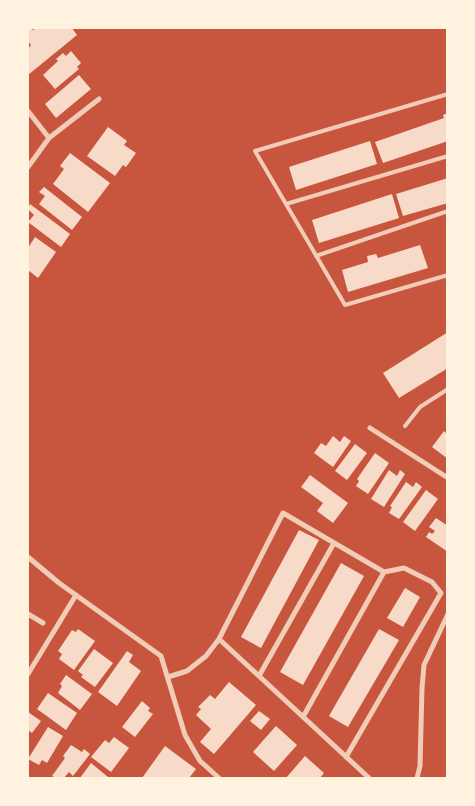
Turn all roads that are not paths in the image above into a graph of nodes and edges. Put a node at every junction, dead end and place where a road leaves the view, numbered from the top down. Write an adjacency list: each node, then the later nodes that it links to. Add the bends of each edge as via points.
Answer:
1 (448, 94): 7 (lane, via 255,152)
2 (99, 99): 4 (street)
3 (28, 111): 4 (street)
4 (49, 138): 6 (street)
5 (448, 156): 7 (lane)
6 (28, 167)
7 (286, 204): 9 (lane)
8 (448, 211): 9 (lane)
9 (316, 256): 10 (lane, via 345,305)
10 (448, 275)
11 (448, 389): 12 (lane, via 420,407)
12 (405, 426)
13 (370, 428): 14 (street)
14 (448, 478)
15 (334, 543): 17 (street); 22 (street, via 283,513); 24 (street)
16 (28, 557): 18 (street)
17 (384, 572): 26 (street); 27 (street, via 404,568 432,582 441,593)
18 (76, 595): 23 (street); 25 (street, via 162,656)
19 (28, 614): 21 (street)
20 (448, 614): 30 (street, via 424,665)
21 (43, 623)
22 (219, 639): 24 (street); 25 (street, via 206,656 187,671)
23 (28, 674)
24 (260, 676): 26 (street)
25 (168, 677): 28 (street, via 185,735 200,761)
26 (303, 717): 27 (street)
27 (346, 757): 29 (street)
28 (219, 778)
29 (369, 778)
30 (417, 778)

